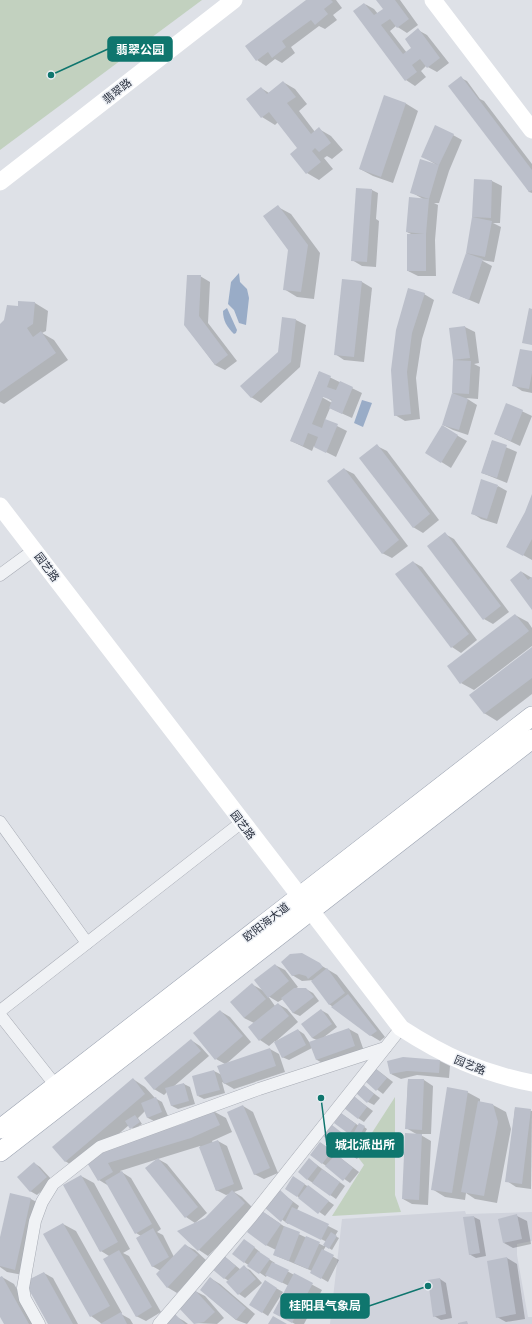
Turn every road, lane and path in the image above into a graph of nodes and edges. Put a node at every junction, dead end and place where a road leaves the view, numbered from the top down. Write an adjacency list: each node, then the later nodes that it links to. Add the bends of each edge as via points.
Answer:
1 (234, 0): 4 (street, 翡翠路)
2 (433, 0): 3 (street)
3 (532, 130)
4 (0, 182)
5 (0, 506): 6 (street, 园艺路)
6 (34, 550): 7 (street); 11 (street, 园艺路)
7 (0, 575)
8 (532, 716): 12 (main road, 欧阳海大道)
9 (532, 739): 12 (main road, 欧阳海大道)
10 (0, 822): 13 (street)
11 (242, 822): 12 (street, 园艺路); 13 (street)
12 (305, 904): 16 (street, 园艺路); 19 (main road, 欧阳海大道); 21 (main road, 欧阳海大道)
13 (87, 943): 14 (street)
14 (0, 1011)
15 (0, 1015): 19 (street)
16 (401, 1028): 17 (street); 18 (street, 园艺路, via 427,1045 479,1070)
17 (385, 1048): 22 (street, via 259,1089 100,1147 53,1184 42,1202 35,1221 23,1288 25,1299); 23 (street, via 251,1217)
18 (532, 1083)
19 (56, 1086): 20 (main road, 欧阳海大道)
20 (0, 1129)
21 (0, 1152)
22 (39, 1324)
23 (159, 1324)

